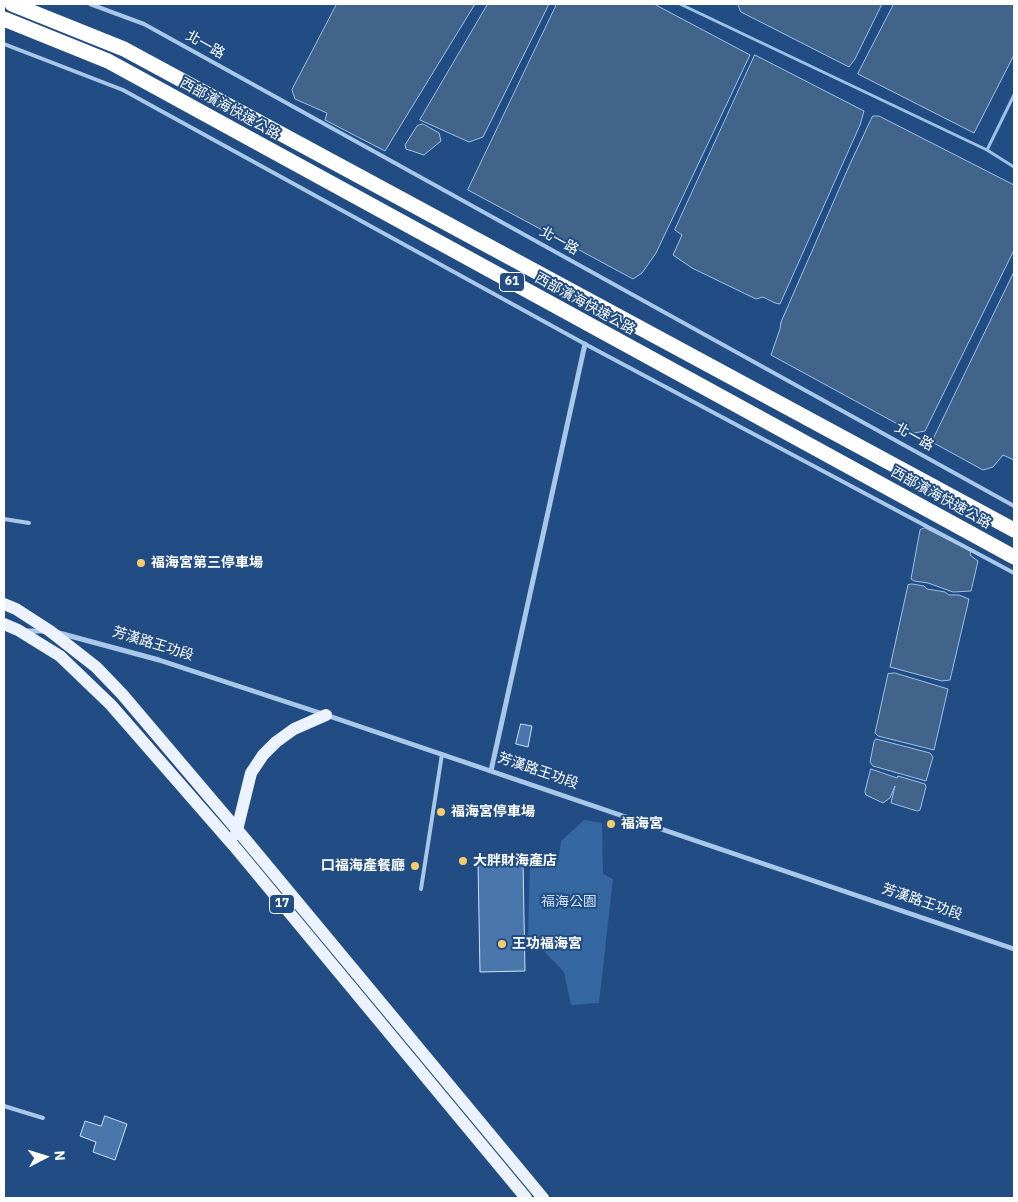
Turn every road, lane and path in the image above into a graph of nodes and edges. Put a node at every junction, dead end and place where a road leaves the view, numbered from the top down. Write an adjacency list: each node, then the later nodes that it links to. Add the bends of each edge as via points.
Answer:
1 (12, 4): 9 (highway, 西部濱海快速公路 / 61, via 124,49)
2 (90, 4): 6 (lane, 北一路, via 144,24)
3 (4, 19): 10 (highway, 西部濱海快速公路 / 61, via 108,61)
4 (4, 44): 5 (lane, via 123,90)
5 (585, 344): 11 (lane); 18 (street)
6 (1014, 506)
7 (4, 519): 8 (lane)
8 (29, 523)
9 (1014, 530)
10 (1014, 557)
11 (1014, 573)
12 (4, 604): 15 (main road, 17)
13 (4, 624): 14 (main road, 17)
14 (18, 630): 15 (street, 芳漢路王功段); 20 (main road, 17, via 60,656 112,705)
15 (50, 631): 16 (street, 芳漢路王功段, via 159,660); 19 (main road, 17, via 116,687)
16 (326, 715): 17 (street, 芳漢路王功段); 19 (main road, via 294,729 263,754 251,773)
17 (442, 754): 18 (street, 芳漢路王功段); 21 (lane)
18 (491, 771): 22 (street, 芳漢路王功段)
19 (236, 828): 20 (main road); 26 (main road, 17)
20 (234, 846): 25 (main road, 17)
21 (421, 889)
22 (1014, 949)
23 (4, 1106): 24 (lane)
24 (43, 1118)
25 (526, 1198)
26 (543, 1198)

